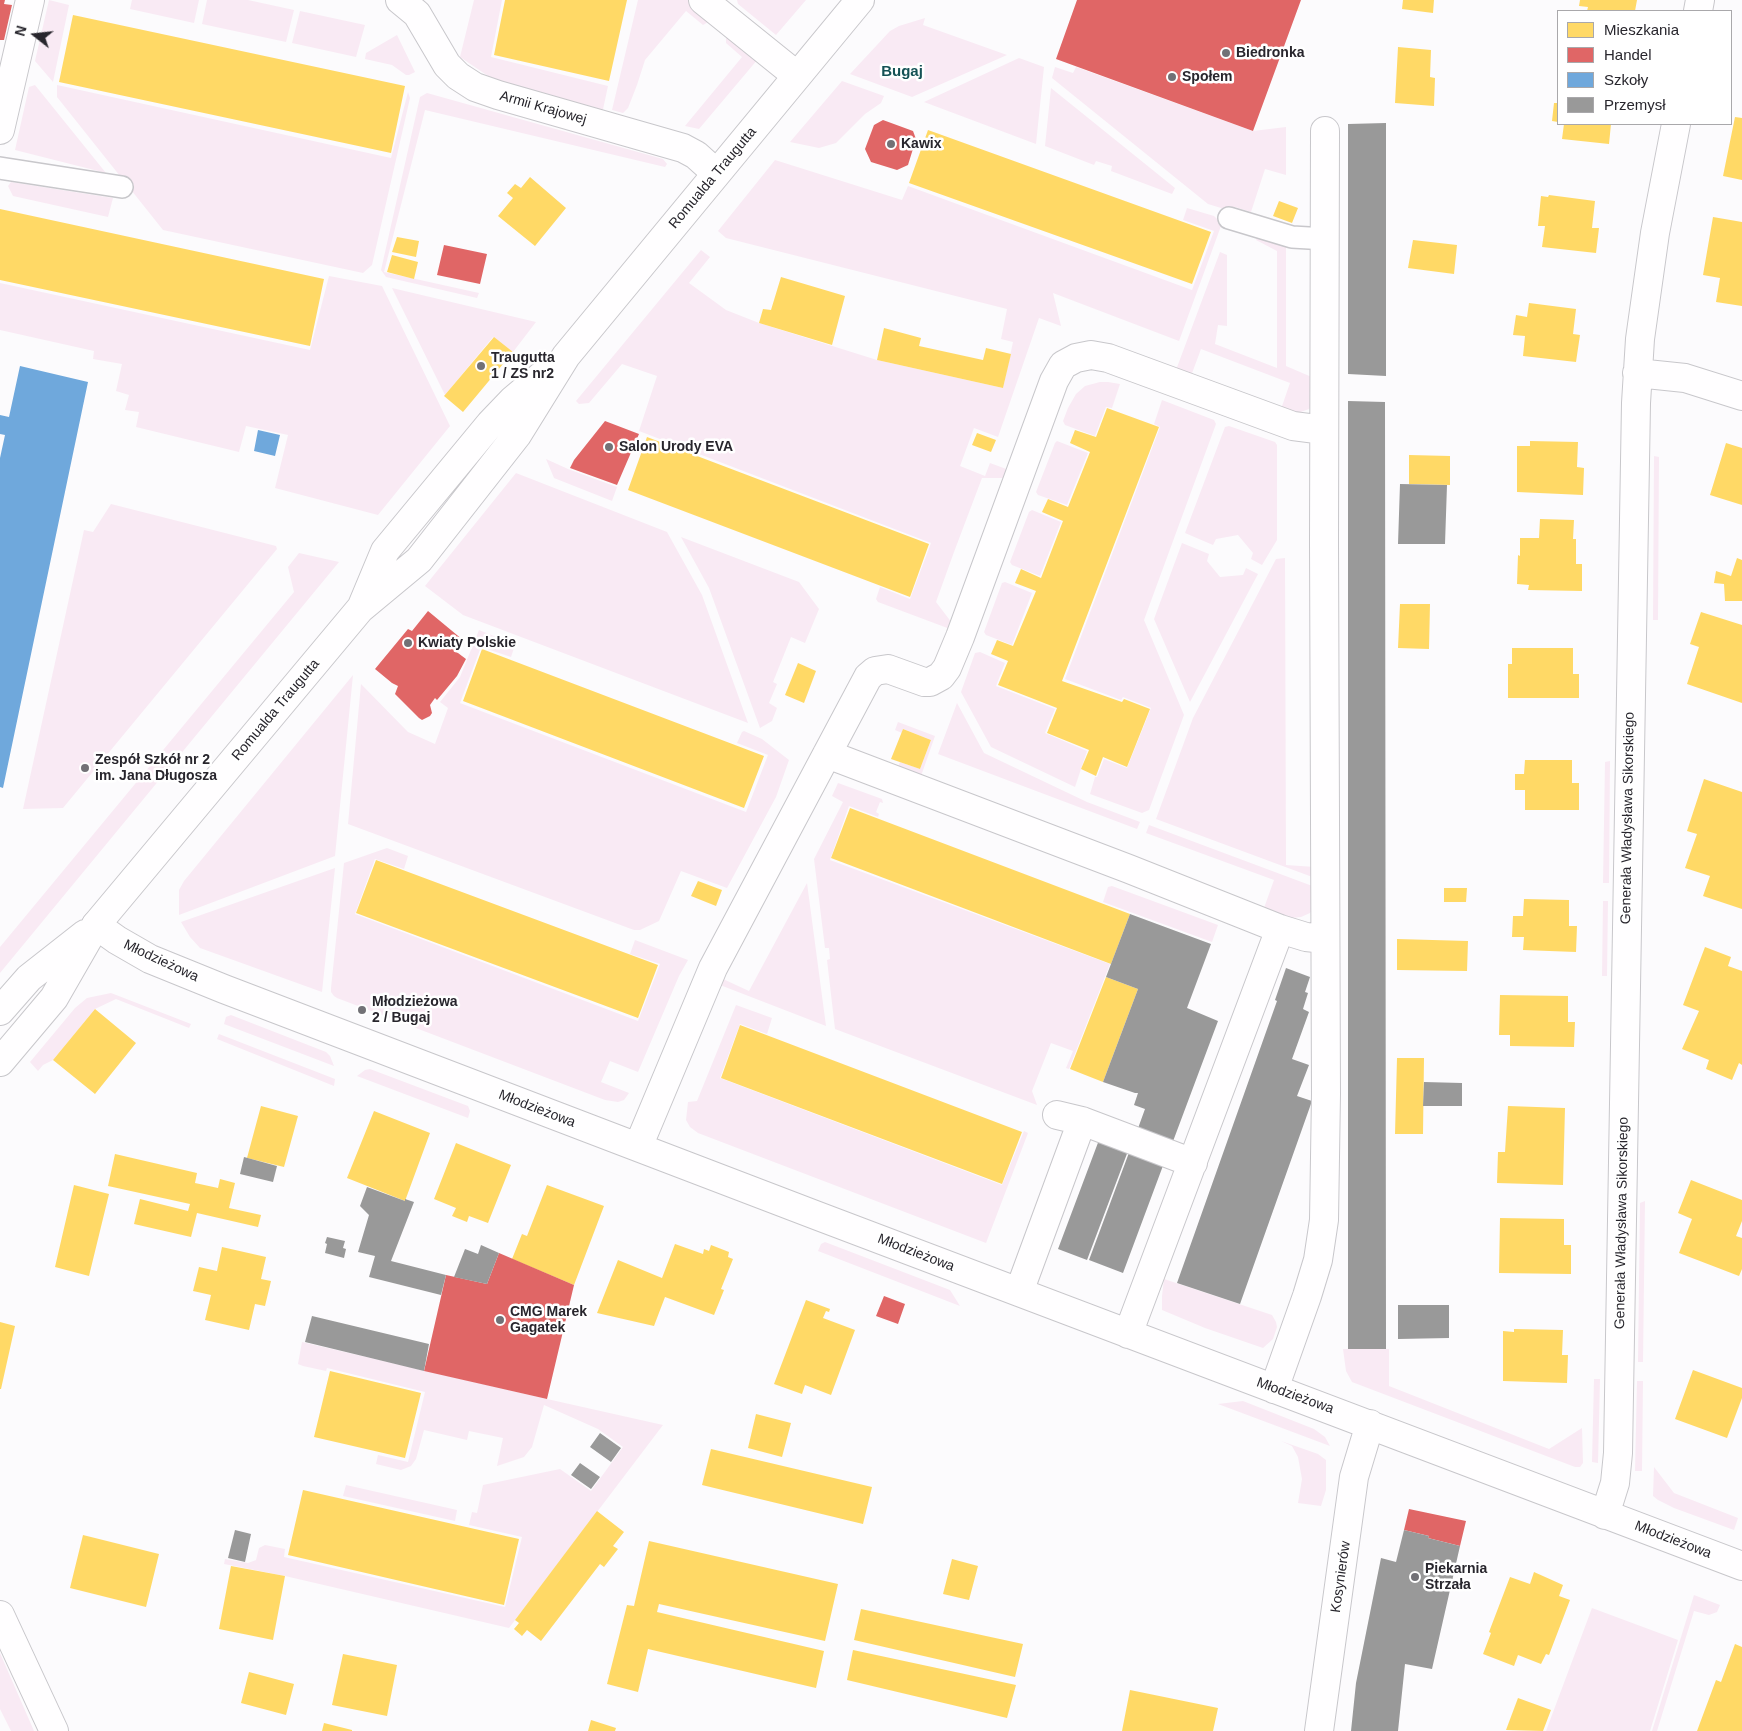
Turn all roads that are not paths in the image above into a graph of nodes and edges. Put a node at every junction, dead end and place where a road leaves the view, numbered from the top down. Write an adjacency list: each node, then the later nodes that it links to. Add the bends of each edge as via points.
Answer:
1 (30, 0): 7 (street)
2 (400, 0): 10 (street, Armii Krajowej, via 416,14 448,65 475,87 683,148)
3 (703, 0): 5 (street)
4 (860, 0): 5 (street, Romualda Traugutta)
5 (796, 75): 10 (street, Romualda Traugutta)
6 (1676, 125): 14 (street, Generała Władysława Sikorskiego, via 1655,233)
7 (0, 130)
8 (1325, 131): 13 (street)
9 (0, 168): 11 (lane)
10 (716, 173): 18 (street, Romualda Traugutta, via 566,356 517,435 419,560 360,610)
11 (122, 187)
12 (1229, 218): 13 (lane, via 1292,237)
13 (1326, 239): 16 (street)
14 (1637, 373): 15 (street, via 1685,378); 29 (street, Generała Władysława Sikorskiego, via 1618,1453 1615,1484)
15 (1742, 396)
16 (1324, 430): 17 (street, via 1293,426 1108,358 1091,355 1076,358 1063,366 1054,381 947,668 935,680 924,682 888,669 868,677); 20 (street)
17 (827, 754): 19 (street); 23 (street, via 705,984)
18 (96, 926): 21 (street, Romualda Traugutta, via 29,978); 22 (street, Romualda Traugutta, via 54,998); 23 (street, Młodzieżowa, via 150,959 198,979)
19 (1280, 928): 20 (street, via 1306,937); 24 (street)
20 (1325, 939): 27 (street, via 1324,1220 1318,1260)
21 (0, 1011)
22 (0, 1062)
23 (638, 1147): 25 (street, Młodzieżowa)
24 (1193, 1163): 25 (street, via 1069,1118); 26 (street)
25 (1019, 1292): 26 (street, Młodzieżowa)
26 (1128, 1334): 27 (street, Młodzieżowa)
27 (1274, 1389): 28 (street, Młodzieżowa)
28 (1370, 1424): 29 (street, Młodzieżowa); 33 (street, Kosynierów, via 1354,1476)
29 (1606, 1515): 30 (street, Młodzieżowa)
30 (1742, 1566)
31 (0, 1614): 32 (street)
32 (54, 1731)
33 (1319, 1731)

